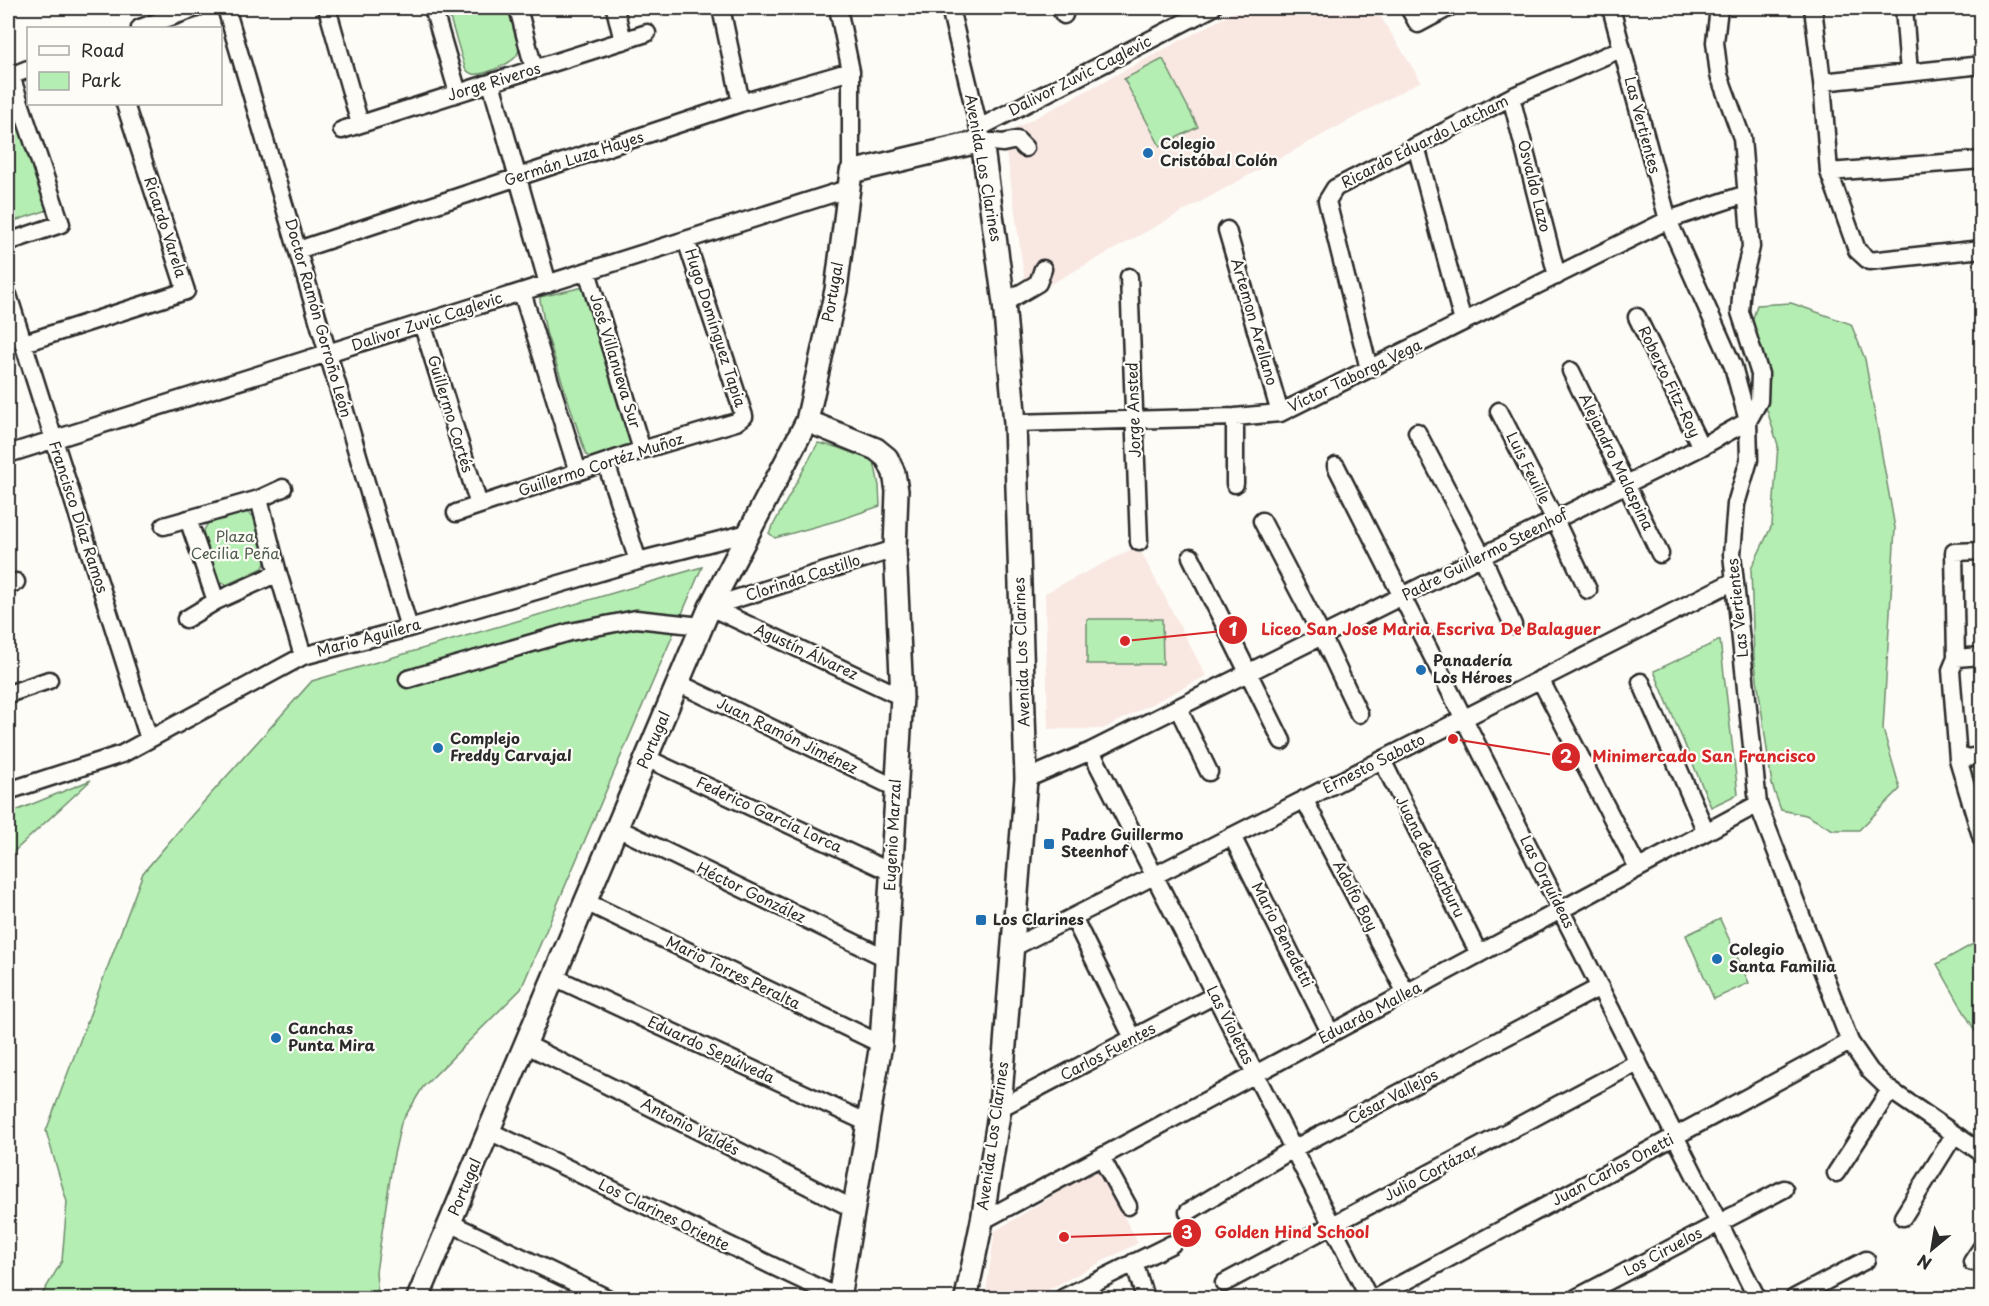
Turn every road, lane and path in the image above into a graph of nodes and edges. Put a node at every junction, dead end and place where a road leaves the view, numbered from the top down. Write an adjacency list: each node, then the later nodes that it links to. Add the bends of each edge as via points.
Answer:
1 (196, 8): 17 (street)
2 (226, 8): 48 (street, Doctor Ramón Gorroño León)
3 (327, 8): 33 (street)
4 (433, 8): 29 (street)
5 (518, 8): 23 (street)
6 (615, 8): 19 (street)
7 (721, 8): 31 (street)
8 (838, 8): 24 (street)
9 (950, 8): 35 (street, Avenida Los Clarines)
10 (1212, 8): 35 (street, Dalivor Zuvic Caglevic)
11 (1409, 8): 12 (street, via 1418,24)
12 (1448, 8)
13 (1611, 8): 20 (street, Las Vertientes)
14 (1719, 8): 42 (street, via 1715,42 1719,75 1742,138)
15 (1813, 8): 27 (street)
16 (1904, 8): 25 (street)
17 (143, 27)
18 (647, 33): 19 (street, Jorge Riveros)
19 (623, 41): 23 (street, Jorge Riveros)
20 (1621, 49): 30 (street, Ricardo Eduardo Latcham); 43 (street, Las Vertientes)
21 (1982, 65): 25 (street)
22 (27, 69): 26 (street)
23 (534, 69): 28 (street, Jorge Riveros)
24 (851, 71): 31 (street, Germán Luza Hayes); 41 (street)
25 (1909, 73): 27 (street)
26 (10, 76): 46 (street, via 61,224)
27 (1822, 82): 39 (street)
28 (490, 83): 29 (street, Jorge Riveros); 40 (street)
29 (458, 93): 33 (street, Jorge Riveros)
30 (1511, 97): 36 (street, Ricardo Eduardo Latcham); 51 (street, Osvaldo Lazo)
31 (741, 103): 40 (street, Germán Luza Hayes)
32 (125, 105): 60 (street, Ricardo Varela, via 186,291)
33 (360, 124): 34 (street, Jorge Riveros)
34 (342, 130)
35 (981, 134): 37 (street, via 1003,143 1017,140); 41 (main road, Dalivor Zuvic Caglevic); 56 (main road, Avenida Los Clarines)
36 (1416, 146): 58 (street); 62 (street, Ricardo Eduardo Latcham, via 1335,188 1327,201)
37 (1025, 148)
38 (1982, 159): 39 (street)
39 (1830, 172): 47 (street, via 1857,250 1869,261)
40 (518, 177): 48 (street, Germán Luza Hayes); 53 (street)
41 (849, 181): 45 (street, Dalivor Zuvic Caglevic); 69 (main road, Portugal, via 836,290)
42 (1746, 194): 43 (street, Víctor Taborga Vega); 70 (street, via 1751,247 1740,312 1760,374 1759,401)
43 (1668, 220): 51 (street, Víctor Taborga Vega); 70 (street, Las Vertientes, via 1733,366)
44 (1227, 230): 65 (street, Artemon Arellano)
45 (686, 240): 50 (street, Dalivor Zuvic Caglevic); 66 (street, Hugo Domínguez Tapia)
46 (8, 242)
47 (1982, 249)
48 (298, 250): 61 (street, Doctor Ramón Gorroño León)
49 (1043, 269): 56 (street, via 1038,283)
50 (587, 271): 53 (street, Dalivor Zuvic Caglevic); 75 (street, José Villanueva Sur)
51 (1557, 276): 58 (street, Víctor Taborga Vega)
52 (1129, 277): 68 (street, Jorge Ansted)
53 (548, 284): 54 (street, Dalivor Zuvic Caglevic)
54 (522, 292): 59 (street, Dalivor Zuvic Caglevic); 79 (street)
55 (8, 294): 60 (street, Francisco Díaz Ramos)
56 (1004, 303): 71 (main road, Avenida Los Clarines)
57 (1636, 317): 74 (street, Roberto Fitz-Roy)
58 (1463, 322): 62 (street, Víctor Taborga Vega)
59 (422, 323): 61 (street, Dalivor Zuvic Caglevic); 84 (street, Guillermo Cortés)
60 (24, 343): 73 (street, Francisco Díaz Ramos)
61 (328, 353): 73 (street, Dalivor Zuvic Caglevic); 106 (street, Doctor Ramón Gorroño León)
62 (1369, 369): 65 (street, Víctor Taborga Vega)
63 (1571, 371): 81 (street, Alejandro Malaspina)
64 (1499, 411): 87 (street, Luis Feuille)
65 (1280, 413): 67 (street, Víctor Taborga Vega)
66 (744, 416): 75 (street, Guillermo Cortéz Muñoz, via 736,422)
67 (1235, 417): 68 (street, Víctor Taborga Vega); 80 (street)
68 (1134, 420): 71 (street, Víctor Taborga Vega); 91 (street, Jorge Ansted)
69 (807, 421): 90 (main road, Portugal); 92 (main road, Eugenio Marzal, via 876,449 887,458 897,491)
70 (1748, 421): 74 (street, Padre Guillermo Steenhof); 99 (street, Las Vertientes, via 1749,460 1736,504)
71 (1015, 423): 130 (main road, Avenida Los Clarines)
72 (1417, 432): 95 (street)
73 (53, 440): 76 (street, Dalivor Zuvic Caglevic); 122 (street, Francisco Díaz Ramos)
74 (1701, 447): 81 (street, Padre Guillermo Steenhof)
75 (642, 450): 77 (street, Guillermo Cortéz Muñoz)
76 (8, 454)
77 (606, 463): 79 (street, Guillermo Cortéz Muñoz); 97 (street)
78 (1336, 466): 101 (street, Las Orquídeas)
79 (578, 472): 84 (street, Guillermo Cortéz Muñoz)
80 (1236, 484)
81 (1627, 484): 87 (street, Padre Guillermo Steenhof); 94 (street, Alejandro Malaspina)
82 (283, 488): 83 (street)
83 (259, 499): 86 (street); 98 (street)
84 (479, 505): 85 (street, Guillermo Cortéz Muñoz)
85 (456, 513)
86 (188, 519): 89 (street); 102 (street)
87 (1555, 520): 95 (street, Padre Guillermo Steenhof); 100 (street, Luis Feuille)
88 (1262, 521): 107 (street)
89 (164, 526)
90 (748, 533): 97 (street, Mario Aguilera); 103 (main road, Portugal)
91 (1139, 542)
92 (895, 549): 103 (street, Clorinda Castillo); 118 (main road, Eugenio Marzal)
93 (1982, 550): 110 (street, via 1954,552)
94 (1660, 554)
95 (1482, 556): 101 (street, Padre Guillermo Steenhof); 105 (street)
96 (1191, 557): 111 (street)
97 (638, 561): 106 (street, Mario Aguilera)
98 (278, 573): 102 (street); 108 (street)
99 (1734, 581): 113 (street, Ernesto Sabato); 134 (street, Las Vertientes)
100 (1588, 590)
101 (1403, 596): 107 (street, Padre Guillermo Steenhof); 121 (street, Las Orquídeas)
102 (216, 601): 104 (street)
103 (706, 617): 112 (street, via 636,619 570,632); 116 (main road, Portugal); 118 (street, Agustín Álvarez)
104 (186, 619)
105 (1513, 625)
106 (409, 628): 108 (street, Mario Aguilera)
107 (1322, 636): 111 (street, Padre Guillermo Steenhof); 120 (street)
108 (303, 656): 122 (street, Mario Aguilera)
109 (1982, 656): 110 (street)
110 (1956, 658): 127 (street, via 1951,670)
111 (1247, 674): 119 (street, Padre Guillermo Steenhof); 123 (street)
112 (408, 679)
113 (1540, 679): 121 (street, Ernesto Sabato); 139 (street)
114 (49, 680): 117 (street)
115 (1641, 682): 136 (street)
116 (678, 683): 126 (main road, Portugal); 131 (street, Juan Ramón Jiménez)
117 (8, 694)
118 (902, 698): 131 (main road, Eugenio Marzal)
119 (1178, 708): 124 (street, Padre Guillermo Steenhof); 129 (street)
120 (1359, 714)
121 (1464, 718): 128 (street, Ernesto Sabato); 143 (street, Las Orquídeas)
122 (148, 739): 132 (street, Mario Aguilera, via 122,754)
123 (1282, 741)
124 (1091, 751): 130 (street, Padre Guillermo Steenhof); 141 (street, Las Violetas)
125 (1982, 756): 127 (street)
126 (646, 758): 135 (main road, Portugal); 140 (street, Federico García Lorca)
127 (1958, 759): 138 (street)
128 (1382, 760): 133 (street, Ernesto Sabato); 146 (street, Juana de Ibarburu)
129 (1209, 772)
130 (1026, 779): 145 (main road, Avenida Los Clarines)
131 (896, 788): 140 (main road, Eugenio Marzal)
132 (8, 792)
133 (1304, 799): 137 (street, Ernesto Sabato); 150 (street, Adolfo Boy)
134 (1758, 804): 136 (street, Eduardo Mallea); 154 (street, Las Vertientes)
135 (617, 828): 142 (main road, Portugal); 147 (street, Héctor González)
136 (1706, 832): 139 (street, Eduardo Mallea)
137 (1232, 836): 141 (street, Ernesto Sabato); 152 (street, Mario Benedetti)
138 (1982, 839)
139 (1638, 868): 143 (street, Eduardo Mallea)
140 (891, 872): 147 (main road, Eugenio Marzal)
141 (1154, 876): 144 (street, Ernesto Sabato); 151 (street, Las Violetas)
142 (586, 902): 148 (main road, Portugal); 156 (street, Mario Torres Peralta)
143 (1561, 910): 146 (street, Eduardo Mallea); 149 (street, Las Orquídeas)
144 (1072, 917): 145 (street, Ernesto Sabato); 153 (street)
145 (1014, 947): 160 (main road, Avenida Los Clarines)
146 (1479, 954): 150 (street, Eduardo Mallea)
147 (886, 958): 156 (main road, Eugenio Marzal)
148 (554, 977): 155 (main road, Portugal); 161 (street, Eduardo Sepúlveda)
149 (1600, 987): 157 (street, Las Orquídeas); 165 (street, César Vallejos)
150 (1406, 993): 152 (street, Eduardo Mallea)
151 (1215, 995): 153 (street, Carlos Fuentes); 158 (street, Las Violetas)
152 (1331, 1034): 158 (street, Eduardo Mallea)
153 (1133, 1038): 160 (street, Carlos Fuentes)
154 (1850, 1042): 159 (street, Las Vertientes, via 1870,1071); 164 (street, Juan Carlos Onetti)
155 (525, 1044): 162 (main road, Portugal); 171 (street, Antonio Valdés)
156 (881, 1044): 161 (main road, Eugenio Marzal)
157 (1638, 1062): 164 (street, Las Orquídeas); 177 (street, Julio Cortázar)
158 (1255, 1074): 165 (street, Las Violetas); 167 (street, Eduardo Mallea)
159 (1890, 1090): 163 (street, Las Vertientes); 168 (street)
160 (1000, 1108): 174 (main road, Avenida Los Clarines)
161 (868, 1123): 171 (main road, Eugenio Marzal)
162 (489, 1131): 175 (main road, Portugal); 185 (street, Los Clarines Oriente)
163 (1954, 1135): 166 (street, Las Vertientes); 173 (street)
164 (1675, 1136): 176 (street, Las Orquídeas); 191 (street, Juan Carlos Onetti)
165 (1293, 1149): 172 (street, César Vallejos); 177 (street, Las Violetas)
166 (1982, 1153)
167 (1101, 1157): 170 (street); 174 (street, Eduardo Mallea)
168 (1836, 1173)
169 (1784, 1189): 176 (street, Los Ciruelos)
170 (1128, 1206)
171 (854, 1209): 185 (main road, Eugenio Marzal)
172 (1188, 1212)
173 (1903, 1217)
174 (982, 1221): 187 (main road, Avenida Los Clarines)
175 (450, 1223): 184 (main road, Portugal); 186 (street)
176 (1719, 1223): 192 (street, Los Ciruelos); 193 (street, Las Orquídeas)
177 (1332, 1226): 183 (street, Julio Cortázar); 190 (street, Las Violetas)
178 (1172, 1244): 181 (street)
179 (1982, 1247): 182 (street)
180 (1866, 1260): 194 (street)
181 (1134, 1262): 188 (street); 189 (street)
182 (1972, 1262)
183 (1224, 1283)
184 (421, 1297)
185 (840, 1298)
186 (607, 1299)
187 (966, 1299)
188 (1063, 1299)
189 (1145, 1299)
190 (1369, 1299)
191 (1375, 1299)
192 (1576, 1299)
193 (1757, 1299)
194 (1794, 1299)

